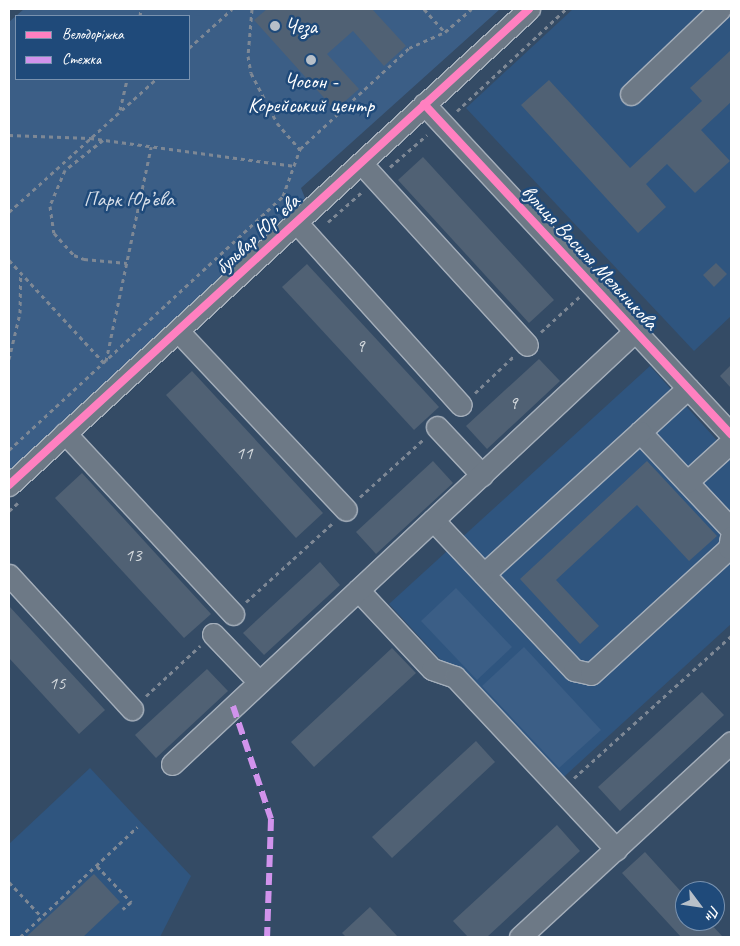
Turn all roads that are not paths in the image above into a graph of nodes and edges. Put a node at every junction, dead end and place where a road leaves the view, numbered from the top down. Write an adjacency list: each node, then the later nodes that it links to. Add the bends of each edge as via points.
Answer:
1 (529, 9): 4 (street, бульвар Юрʼєва)
2 (720, 9): 3 (street)
3 (631, 94)
4 (424, 104): 5 (street, бульвар Юрʼєва); 8 (street, вулиця Василя Мельникова)
5 (361, 163): 6 (street, бульвар Юрʼєва); 9 (street)
6 (303, 230): 7 (street, бульвар Юрʼєва); 11 (street)
7 (178, 331): 14 (street, бульвар Юрʼєва); 20 (street)
8 (635, 331): 10 (street, вулиця Василя Мельникова); 17 (street)
9 (527, 345)
10 (688, 388): 13 (street); 15 (street, вулиця Василя Мельникова)
11 (461, 405)
12 (437, 427): 17 (street)
13 (640, 432): 18 (street); 24 (street)
14 (65, 433): 19 (street, бульвар Юрʼєва); 27 (street)
15 (731, 434)
16 (731, 442): 18 (street)
17 (482, 475): 21 (street)
18 (687, 482): 22 (street)
19 (16, 492)
20 (346, 510)
21 (433, 520): 24 (street); 26 (street)
22 (731, 529)
23 (731, 537): 24 (street, via 729,548 592,674 574,670)
24 (484, 574)
25 (9, 575): 30 (street)
26 (358, 590): 29 (street); 33 (street, via 432,669 456,677)
27 (233, 614)
28 (213, 634): 29 (street)
29 (259, 682): 32 (street)
30 (132, 709)
31 (731, 742): 33 (street)
32 (172, 764)
33 (616, 849): 34 (street)
34 (520, 937)

